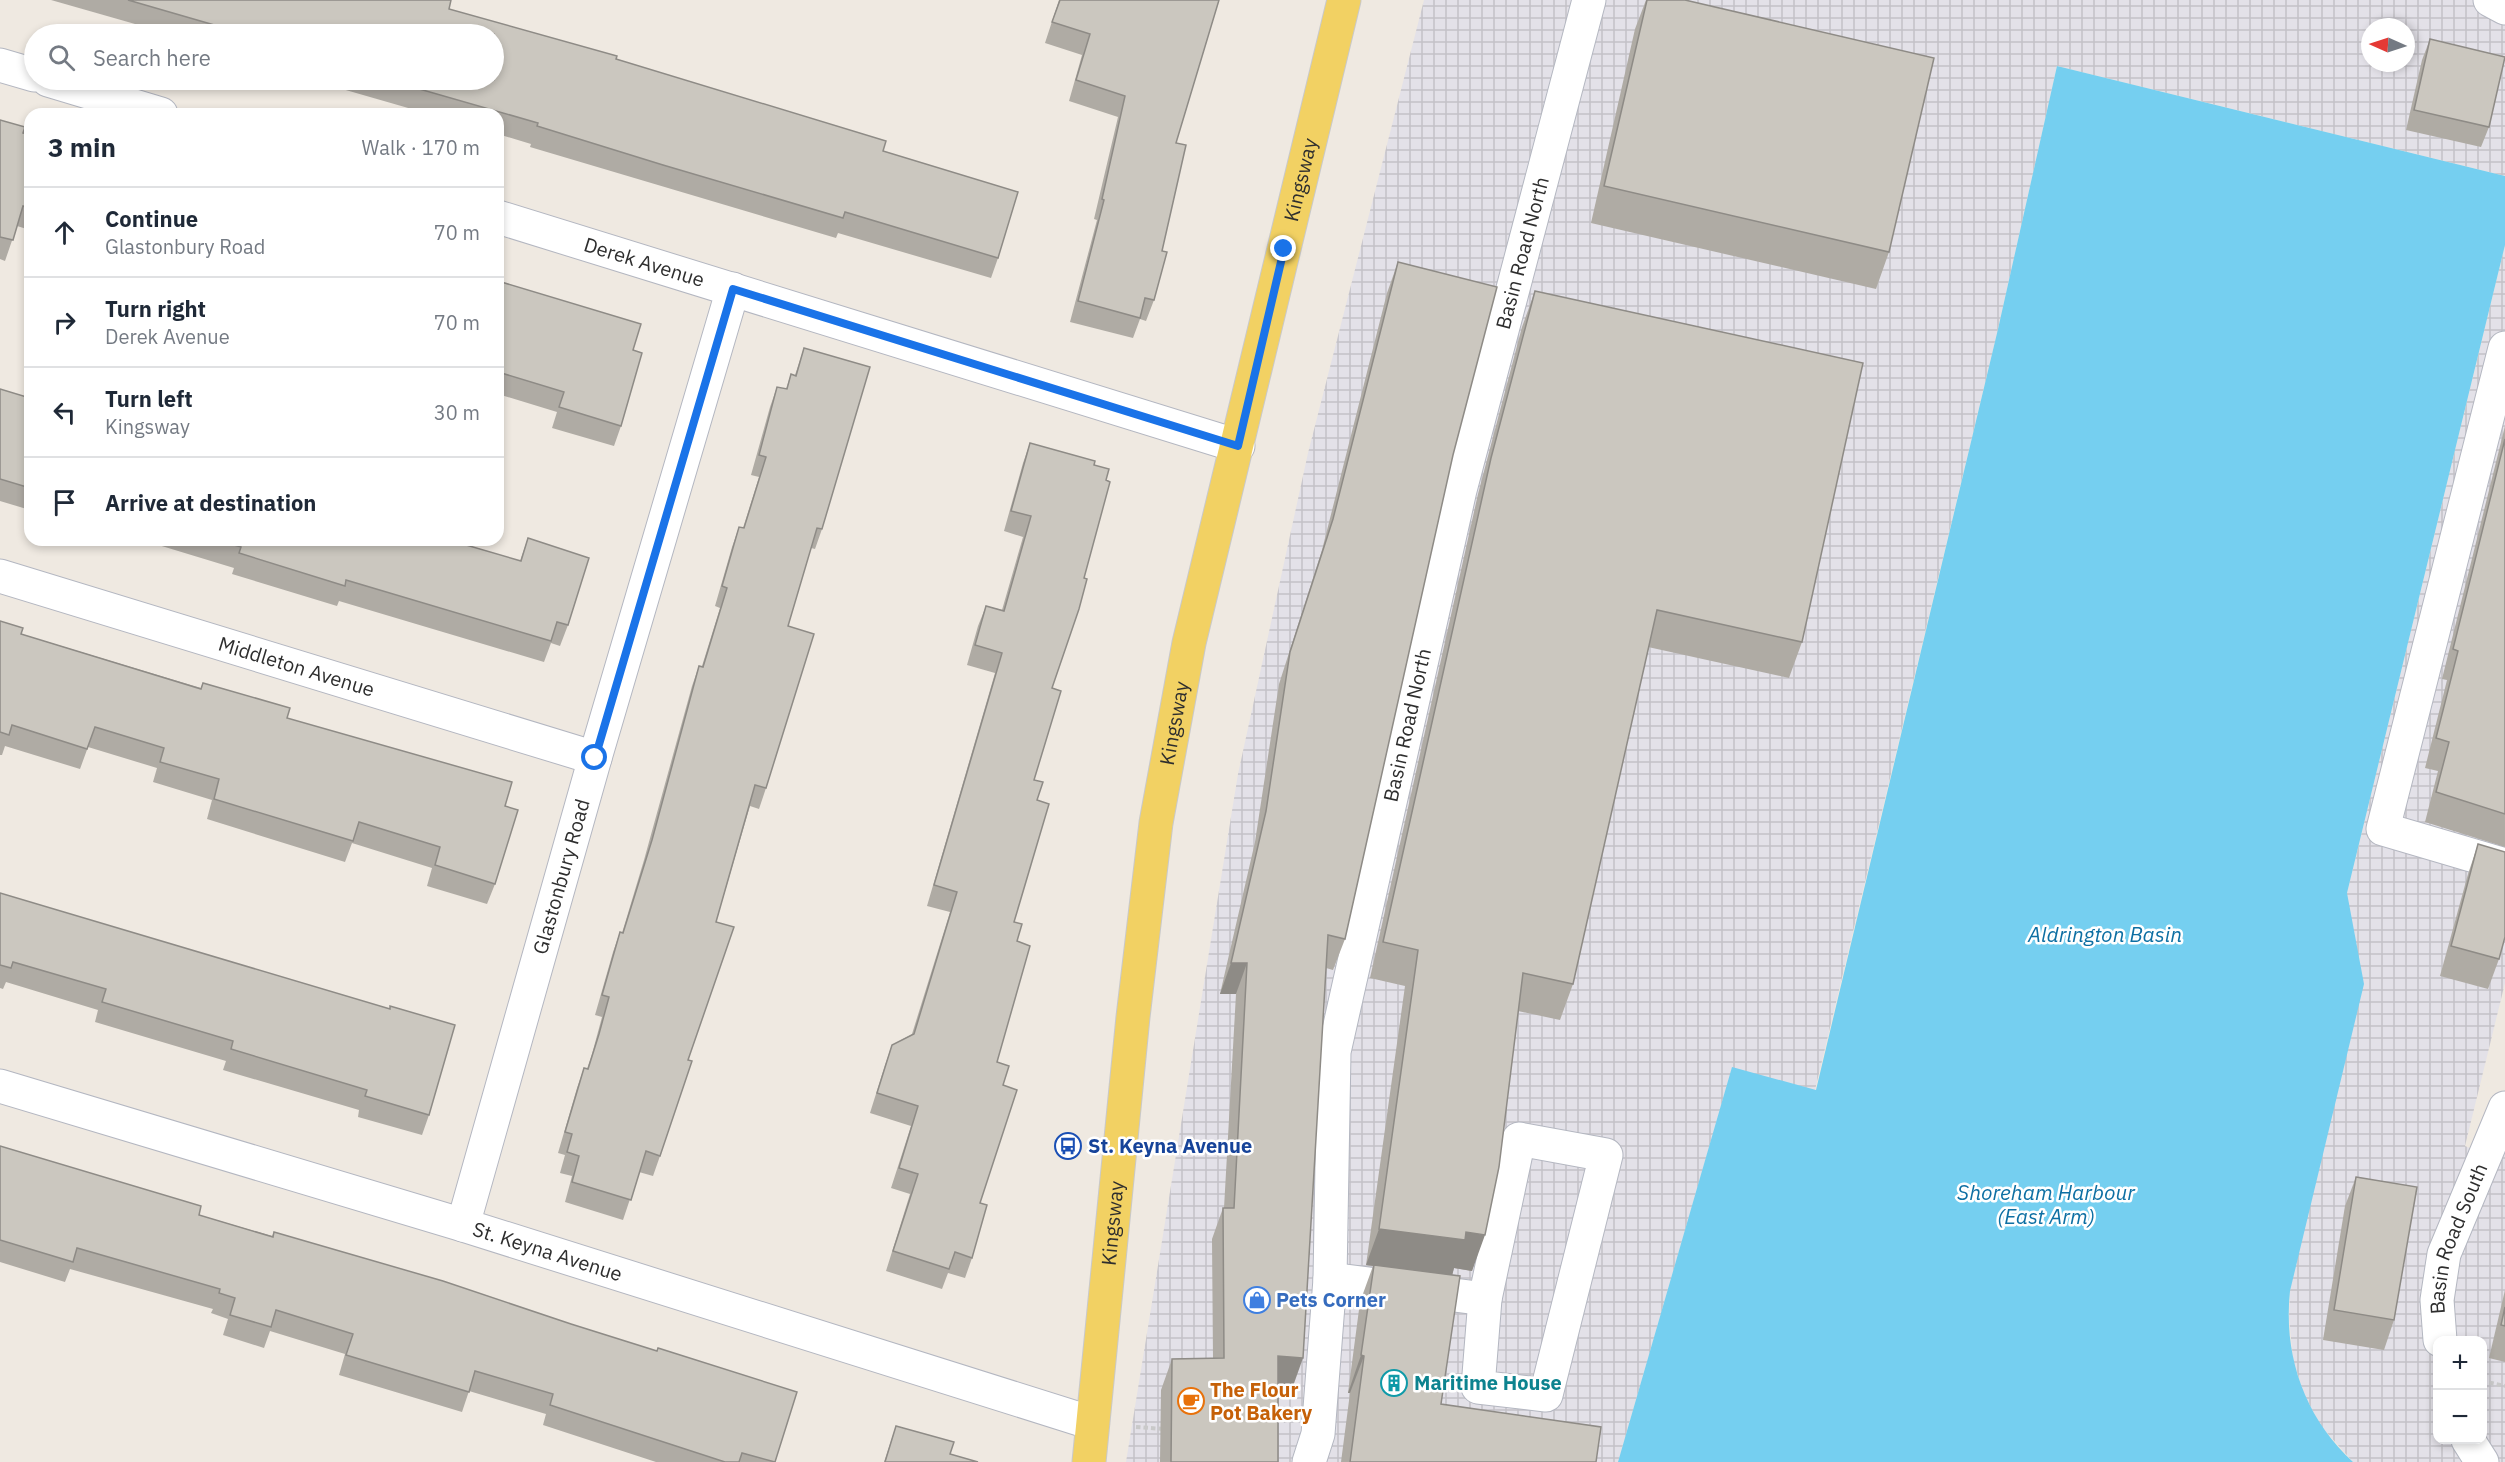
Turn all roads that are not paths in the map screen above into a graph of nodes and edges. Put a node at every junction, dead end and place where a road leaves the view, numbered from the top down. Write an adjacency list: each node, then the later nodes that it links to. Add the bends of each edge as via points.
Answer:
1 (1344, 0): 12 (main road, Kingsway)
2 (1589, 0): 19 (street, Basin Road North, via 1460,490 1334,1052)
3 (2490, 0): 4 (street)
4 (2505, 9)
5 (0, 65): 6 (street)
6 (24, 72)
7 (81, 90): 8 (street)
8 (141, 108)
9 (504, 219): 10 (street, Derek Avenue)
10 (733, 289): 12 (street, Derek Avenue); 14 (street, Glastonbury Road)
11 (2505, 348): 15 (street, via 2383,829)
12 (1238, 446): 22 (main road, Kingsway, via 1189,643 1156,823)
13 (0, 576): 14 (street, Middleton Avenue)
14 (595, 758): 18 (street, Glastonbury Road)
15 (2505, 865)
16 (0, 1086): 18 (street, St. Keyna Avenue)
17 (2505, 1108): 21 (street, Basin Road South, via 2444,1254 2437,1300)
18 (463, 1225): 22 (street, St. Keyna Avenue)
19 (1330, 1279): 20 (street); 25 (street, Basin Road North, via 1318,1434)
20 (1485, 1299): 20 (street, via 1478,1387 1546,1395 1606,1155 1519,1139)
21 (2440, 1336)
22 (1092, 1423): 24 (main road, Kingsway)
23 (2471, 1444): 26 (street)
24 (1089, 1462)
25 (1309, 1462)
26 (2482, 1462)

